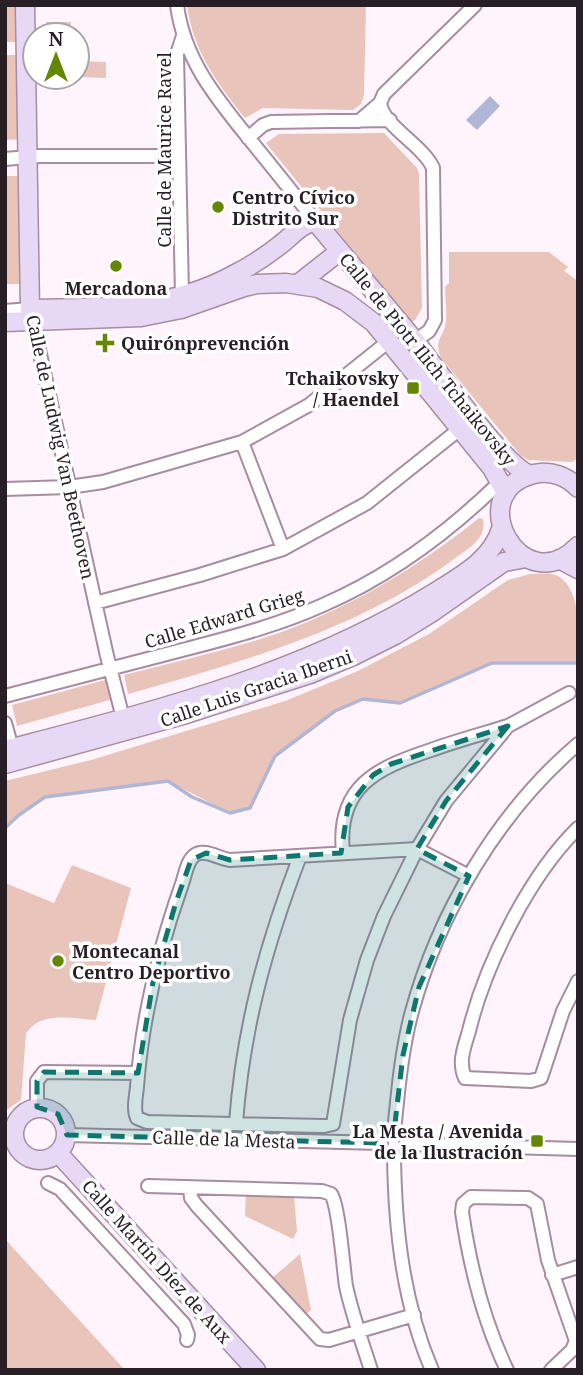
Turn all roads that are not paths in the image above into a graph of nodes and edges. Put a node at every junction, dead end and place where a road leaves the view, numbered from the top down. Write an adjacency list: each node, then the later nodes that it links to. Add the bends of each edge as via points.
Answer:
1 (25, 5): 11 (street, Calle de Ludwig Van Beethoven)
2 (177, 5): 4 (street, Calle de Maurice Ravel)
3 (475, 5): 5 (street)
4 (183, 36): 8 (street, Calle de Piotr Ilich Tchaikovsky, via 207,85); 9 (street, Calle de Maurice Ravel, via 177,54)
5 (380, 103): 6 (street); 7 (street)
6 (390, 120): 7 (street); 21 (street, via 433,168 435,320)
7 (359, 121): 8 (street, via 271,122)
8 (248, 138): 12 (street, Calle de Piotr Ilich Tchaikovsky)
9 (179, 156): 11 (street); 16 (street, Calle de Maurice Ravel)
10 (5, 159): 11 (street)
11 (28, 159): 18 (street, Calle de Ludwig Van Beethoven)
12 (315, 221): 13 (street); 14 (street, Calle de Piotr Ilich Tchaikovsky)
13 (282, 244): 15 (street, via 278,265); 16 (street, via 226,280)
14 (340, 251): 15 (street); 21 (street, Calle de Piotr Ilich Tchaikovsky)
15 (292, 284): 18 (street, via 244,287 181,309 141,317); 20 (street, Calle de Piotr Ilich Tchaikovsky, via 318,288 345,301 367,316)
16 (183, 295): 18 (street, via 132,306)
17 (5, 311): 18 (street)
18 (31, 315): 19 (street); 26 (street, Calle de Ludwig Van Beethoven)
19 (5, 322)
20 (389, 341): 22 (street, Calle de Piotr Ilich Tchaikovsky); 23 (street, via 309,405)
21 (415, 341): 24 (street, Calle de Piotr Ilich Tchaikovsky, via 507,458)
22 (461, 428): 27 (street, Calle de Piotr Ilich Tchaikovsky); 31 (street, via 367,503)
23 (242, 442): 26 (street, via 103,482); 31 (street)
24 (530, 474): 25 (street, via 553,473); 27 (street)
25 (574, 480)
26 (69, 487): 28 (street); 35 (street, Calle de Ludwig Van Beethoven)
27 (503, 487): 29 (street); 36 (street, Calle Edward Grieg, via 416,553 325,605 286,621)
28 (5, 489)
29 (501, 530): 32 (street, via 513,549); 39 (street, Calle Luis Gracia Iberni, via 497,543 482,560 449,584 323,653 264,676)
30 (578, 546): 33 (street)
31 (283, 549): 35 (street)
32 (526, 558): 33 (street); 43 (street, Calle Luis Gracia Iberni, via 504,562 395,635 310,674 183,715)
33 (559, 559): 34 (street)
34 (578, 569)
35 (95, 603): 36 (street, Calle de Ludwig Van Beethoven)
36 (110, 669): 38 (street, Calle Edward Grieg); 39 (street, Calle de Ludwig Van Beethoven)
37 (569, 693): 41 (street)
38 (5, 696)
39 (123, 718): 43 (street, Calle Luis Gracia Iberni)
40 (5, 723): 43 (street)
41 (508, 726): 45 (street, via 446,801); 46 (street, via 399,761 373,775 348,807)
42 (578, 744): 48 (street, via 512,815)
43 (7, 754)
44 (578, 828): 49 (street, via 536,881 487,973 460,1066 465,1078 531,1082 541,1078)
45 (417, 849): 46 (street); 48 (street); 52 (street, via 383,916 357,990 333,1124)
46 (342, 853): 47 (street)
47 (300, 856): 50 (street, via 230,860 204,853 193,856 153,982); 52 (street, via 253,998)
48 (469, 876): 53 (street, via 419,987 403,1055)
49 (578, 981)
50 (138, 1073): 51 (street, via 44,1072 37,1081); 52 (street, via 135,1115 141,1121)
51 (37, 1107): 54 (street, via 22,1115); 55 (street, via 58,1114)
52 (236, 1124)
53 (394, 1132): 56 (street); 57 (street)
54 (10, 1133): 59 (street, via 34,1160)
55 (67, 1135): 56 (street, Calle de la Mesta); 59 (street)
56 (381, 1143): 60 (street, via 386,1153)
57 (405, 1144): 58 (street); 60 (street)
58 (578, 1149)
59 (58, 1153): 66 (street, Calle Martín Díez de Aux)
60 (394, 1156): 68 (street, via 399,1244)
61 (48, 1183): 67 (street, via 60,1189)
62 (148, 1186): 63 (street)
63 (190, 1188): 69 (street, via 193,1201 317,1337 327,1340); 69 (street, via 331,1194)
64 (578, 1267): 65 (street)
65 (552, 1275): 74 (street, via 536,1201 475,1196 465,1201 463,1219 479,1296); 75 (street, via 576,1341)
66 (179, 1285): 67 (street); 71 (street, Calle Martín Díez de Aux)
67 (162, 1300): 70 (street, via 184,1324)
68 (414, 1315): 69 (street); 73 (street)
69 (358, 1331): 72 (street)
70 (187, 1340)
71 (256, 1370)
72 (371, 1370)
73 (432, 1370)
74 (507, 1370)
75 (551, 1370)

